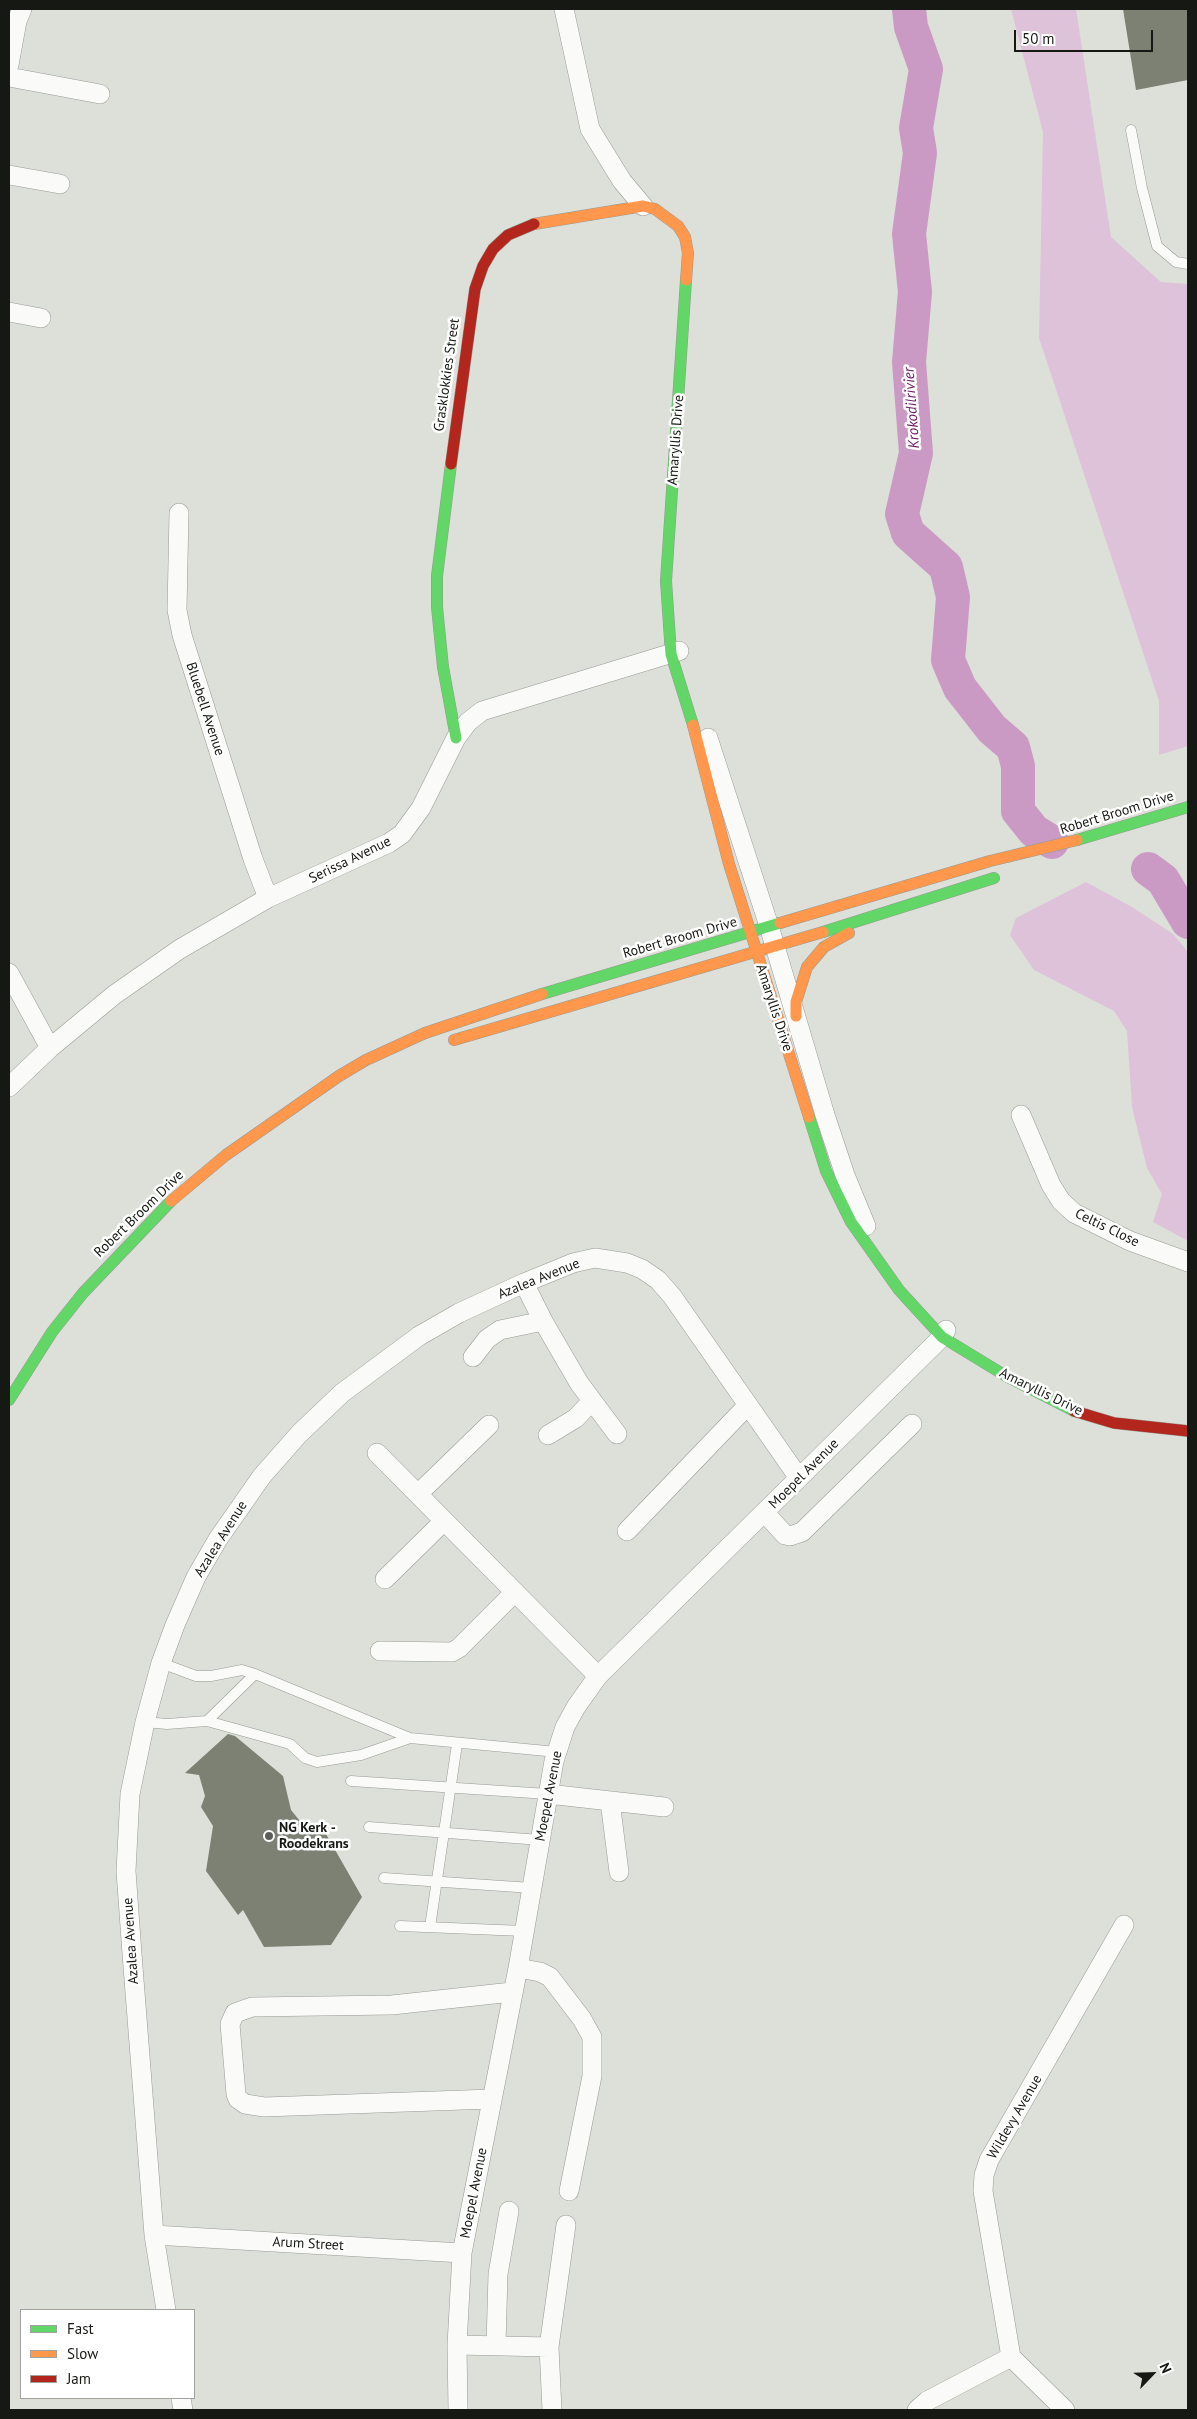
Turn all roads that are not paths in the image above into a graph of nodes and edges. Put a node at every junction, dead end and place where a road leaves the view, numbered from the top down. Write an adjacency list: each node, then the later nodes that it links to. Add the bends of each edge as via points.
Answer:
1 (22, 9): 3 (street)
2 (564, 9): 9 (street, via 590,129 622,181)
3 (9, 65)
4 (9, 76): 5 (street)
5 (100, 94)
6 (1130, 130): 10 (lane, via 1157,246 1176,262)
7 (9, 176): 8 (street)
8 (60, 184)
9 (643, 206): 14 (street, Amaryllis Drive, via 660,212 678,226 686,237 688,253 666,581); 16 (street, Grasklokkies Street, via 533,224 508,235 493,249 480,274 468,332 437,576 443,667)
10 (1188, 264)
11 (9, 312): 12 (street)
12 (41, 318)
13 (179, 513): 21 (street, Bluebell Avenue, via 177,610 182,635)
14 (669, 627): 15 (street, Amaryllis Drive)
15 (675, 652): 16 (street, Serissa Avenue, via 482,711); 23 (street, Amaryllis Drive); 24 (street, Amaryllis Drive, via 719,828)
16 (456, 738): 21 (street, Serissa Avenue, via 421,808 402,834 389,843)
17 (1188, 807): 18 (street, Robert Broom Drive)
18 (1055, 847): 19 (street, Robert Broom Drive); 23 (street, Robert Broom Drive, via 990,861)
19 (1022, 866)
20 (1006, 873): 22 (street)
21 (268, 898): 30 (street, Serissa Avenue, via 180,949 114,995)
22 (885, 914): 25 (street); 28 (street, via 832,941 816,955 800,984)
23 (769, 926): 24 (street, Robert Broom Drive); 25 (street, Amaryllis Drive)
24 (750, 933): 26 (street, Amaryllis Drive); 33 (street, Robert Broom Drive, via 478,1014 398,1044 339,1076)
25 (774, 945): 26 (street); 28 (street, Amaryllis Drive)
26 (755, 950): 29 (street); 38 (street, Amaryllis Drive, via 835,1191 851,1222 899,1290)
27 (9, 973): 30 (street)
28 (796, 1016): 38 (street, Amaryllis Drive, via 825,1115 864,1221 887,1260)
29 (440, 1044)
30 (50, 1048): 32 (street, Serissa Avenue)
31 (370, 1072): 33 (street, Robert Broom Drive)
32 (9, 1087)
33 (326, 1087): 41 (street, Robert Broom Drive, via 226,1154 160,1212 83,1293 41,1348)
34 (1021, 1115): 35 (street, Celtis Close, via 1051,1185 1074,1213 1130,1241)
35 (1188, 1262)
36 (524, 1283): 37 (street); 43 (street, Azalea Avenue, via 573,1263 595,1258 612,1259 642,1269 658,1280 672,1296); 58 (street, Azalea Avenue, via 459,1314 395,1352 342,1393 299,1434 262,1476 218,1540 196,1578)
37 (543, 1321): 40 (street, via 500,1330 487,1339); 42 (street)
38 (944, 1334): 39 (street, Amaryllis Drive); 50 (street, Moepel Avenue)
39 (959, 1347): 46 (street, Amaryllis Drive, via 1006,1376 1075,1411 1114,1423)
40 (473, 1357)
41 (9, 1400)
42 (591, 1402): 47 (street); 48 (street, via 576,1418)
43 (748, 1406): 50 (street, Azalea Avenue); 54 (street)
44 (912, 1424): 52 (street, via 802,1532 786,1534)
45 (489, 1425): 51 (street)
46 (1188, 1431)
47 (617, 1434)
48 (548, 1435)
49 (377, 1453): 51 (street)
50 (799, 1478): 52 (street, Moepel Avenue)
51 (418, 1494): 53 (street)
52 (764, 1513): 60 (street, Moepel Avenue)
53 (444, 1520): 55 (street); 56 (street)
54 (627, 1530)
55 (385, 1579)
56 (515, 1592): 57 (street, via 452,1652); 60 (street)
57 (380, 1651)
58 (161, 1663): 59 (lane, via 196,1676 242,1670); 61 (street, Azalea Avenue)
59 (255, 1674): 62 (lane); 63 (lane)
60 (598, 1676): 65 (street, Moepel Avenue, via 572,1713)
61 (145, 1722): 62 (lane); 88 (street, Azalea Avenue, via 130,1794 126,1872)
62 (207, 1722): 63 (lane, via 290,1744 305,1758 317,1762 361,1755)
63 (410, 1738): 64 (lane)
64 (457, 1744): 65 (lane); 67 (lane)
65 (557, 1752): 68 (street, Moepel Avenue)
66 (351, 1781): 67 (lane)
67 (450, 1788): 68 (lane); 72 (lane)
68 (548, 1794): 69 (street); 73 (street, Moepel Avenue)
69 (610, 1801): 70 (street); 74 (street)
70 (664, 1807)
71 (369, 1827): 72 (lane)
72 (444, 1833): 73 (lane); 76 (lane)
73 (540, 1840): 77 (street, Moepel Avenue)
74 (619, 1872)
75 (384, 1878): 76 (lane)
76 (437, 1881): 77 (lane); 80 (lane)
77 (532, 1888): 81 (street, Moepel Avenue)
78 (1124, 1925): 94 (street, Wildevy Avenue, via 989,2160 984,2175 983,2191)
79 (400, 1926): 80 (lane)
80 (430, 1928): 81 (lane)
81 (524, 1931): 82 (street, Moepel Avenue)
82 (518, 1968): 83 (street, Moepel Avenue); 85 (street, via 550,1977 592,2037 592,2076)
83 (512, 1992): 84 (street, Moepel Avenue); 84 (street, via 392,2005 252,2006 235,2013 230,2024 236,2094 245,2104 264,2107)
84 (492, 2099): 89 (street, Moepel Avenue)
85 (569, 2191)
86 (508, 2211): 92 (street, via 498,2274)
87 (566, 2225): 93 (street)
88 (154, 2235): 89 (street, Arum Street); 90 (street, Azalea Avenue)
89 (462, 2253): 91 (street, Moepel Avenue)
90 (166, 2309)
91 (457, 2345): 92 (street); 95 (street, Moepel Avenue)
92 (496, 2345): 93 (street)
93 (549, 2347): 96 (street)
94 (1011, 2357): 97 (street, via 927,2401); 98 (street)
95 (458, 2410)
96 (552, 2410)
97 (917, 2410)
98 (1065, 2410)

